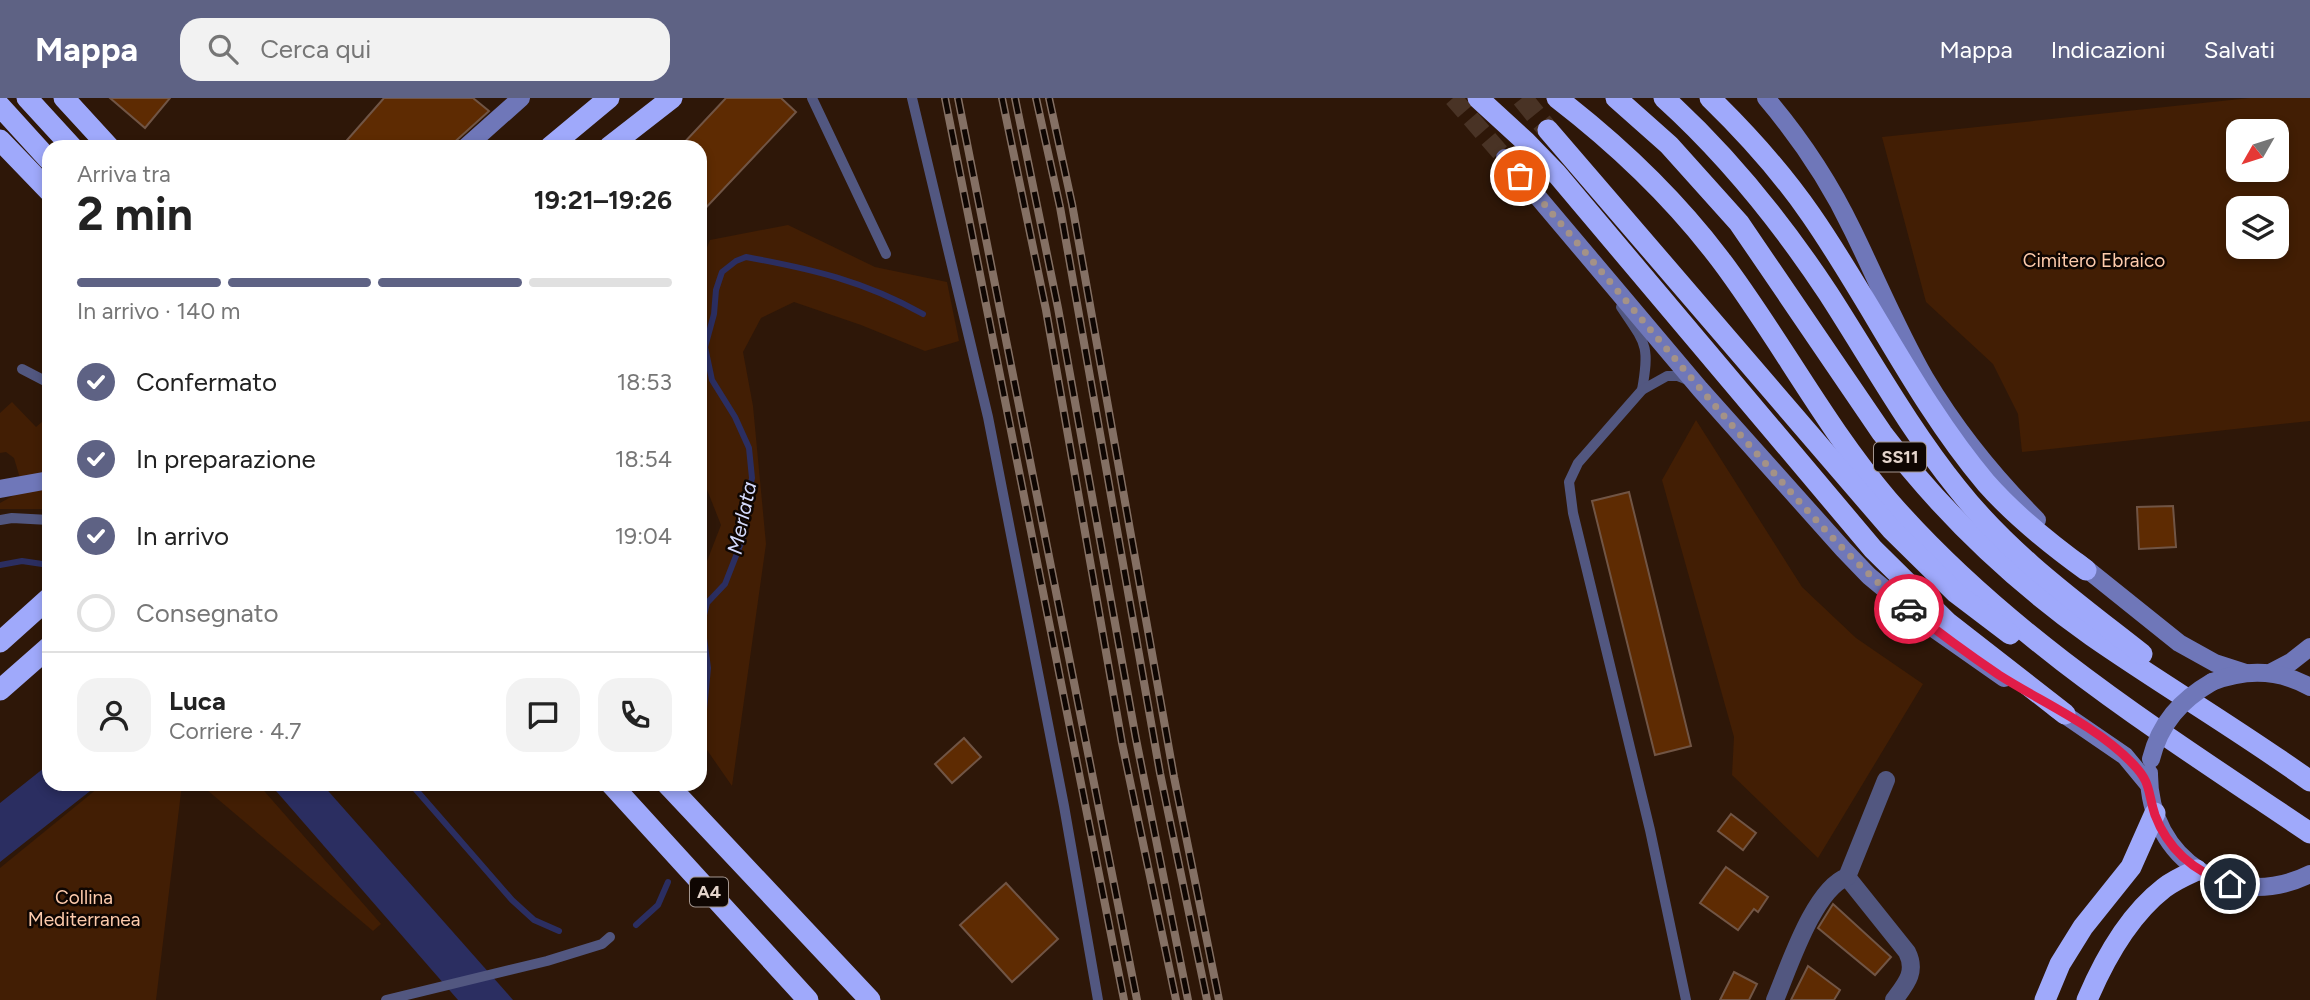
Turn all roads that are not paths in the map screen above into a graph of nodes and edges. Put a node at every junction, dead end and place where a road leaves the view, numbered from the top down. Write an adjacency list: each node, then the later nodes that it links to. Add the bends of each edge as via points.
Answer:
1 (27, 98): 17 (highway)
2 (64, 98): 18 (highway)
3 (521, 98): 19 (street)
4 (609, 98): 20 (highway)
5 (672, 98): 21 (highway)
6 (812, 98): 26 (lane)
7 (912, 98): 63 (lane, via 988,417)
8 (1478, 98): 45 (highway, via 1556,173 1899,576 1947,622)
9 (1557, 98): 44 (highway, SS11, via 1649,176 1696,229 1844,444 1911,526 1973,587)
10 (1616, 98): 46 (highway, SS11, via 1669,145 1739,223 1882,433 1968,532 2093,637)
11 (1664, 98): 46 (highway, via 1740,175 1779,224 1828,292 1914,431 1999,537 2071,599)
12 (1710, 98): 35 (highway, via 1763,154 1811,216 1929,405 1979,475 2043,539)
13 (1766, 98): 35 (street, via 1831,191 1907,344 1947,412 2007,490)
14 (0, 106): 22 (highway)
15 (1548, 130): 44 (highway, via 1928,568 1995,624)
16 (0, 140): 24 (highway)
17 (66, 140)
18 (103, 140)
19 (474, 140)
20 (558, 140)
21 (618, 140)
22 (42, 152)
23 (1504, 158): 25 (street)
24 (42, 184)
25 (1580, 246): 29 (street); 30 (lane, via 1640,335 1648,359)
26 (886, 254)
27 (22, 369): 28 (lane)
28 (42, 379)
29 (1700, 389): 30 (lane, via 1678,376 1667,376); 45 (street, via 1869,576 1951,641)
30 (1642, 390): 64 (lane, via 1578,463 1569,482)
31 (42, 481): 32 (street)
32 (0, 489)
33 (0, 520): 34 (lane)
34 (42, 520)
35 (2086, 570): 40 (street, via 2179,643 2215,663)
36 (42, 604): 37 (highway)
37 (0, 642)
38 (2310, 647): 41 (street)
39 (42, 653): 43 (highway)
40 (2246, 673): 41 (street); 49 (street, bridge, via 2212,682 2173,713 2158,737)
41 (2270, 673): 42 (street)
42 (2310, 687)
43 (0, 690)
44 (2118, 703): 54 (highway, SS11)
45 (2065, 714): 49 (street, via 2125,756)
46 (2258, 743): 48 (highway, SS11)
47 (1886, 780): 58 (street)
48 (2310, 781)
49 (2149, 785): 53 (street)
50 (617, 791): 61 (highway, A4)
51 (674, 791): 55 (highway, A4)
52 (684, 791): 55 (highway)
53 (2154, 813): 56 (street, via 2172,845); 67 (highway, via 2131,867 2083,926)
54 (2310, 833)
55 (732, 851): 62 (highway, A4)
56 (2197, 870): 57 (street, via 2244,887 2272,887); 68 (highway, via 2166,886 2139,913 2107,959)
57 (2305, 876)
58 (1847, 877): 65 (street, via 1832,885 1814,908); 66 (street, via 1912,962 1909,980)
59 (610, 937): 60 (lane, via 602,944)
60 (386, 1000)
61 (808, 1000)
62 (870, 1000)
63 (1098, 1000)
64 (1686, 1000)
65 (1775, 1000)
66 (1894, 1000)
67 (2045, 1000)
68 (2087, 1000)

